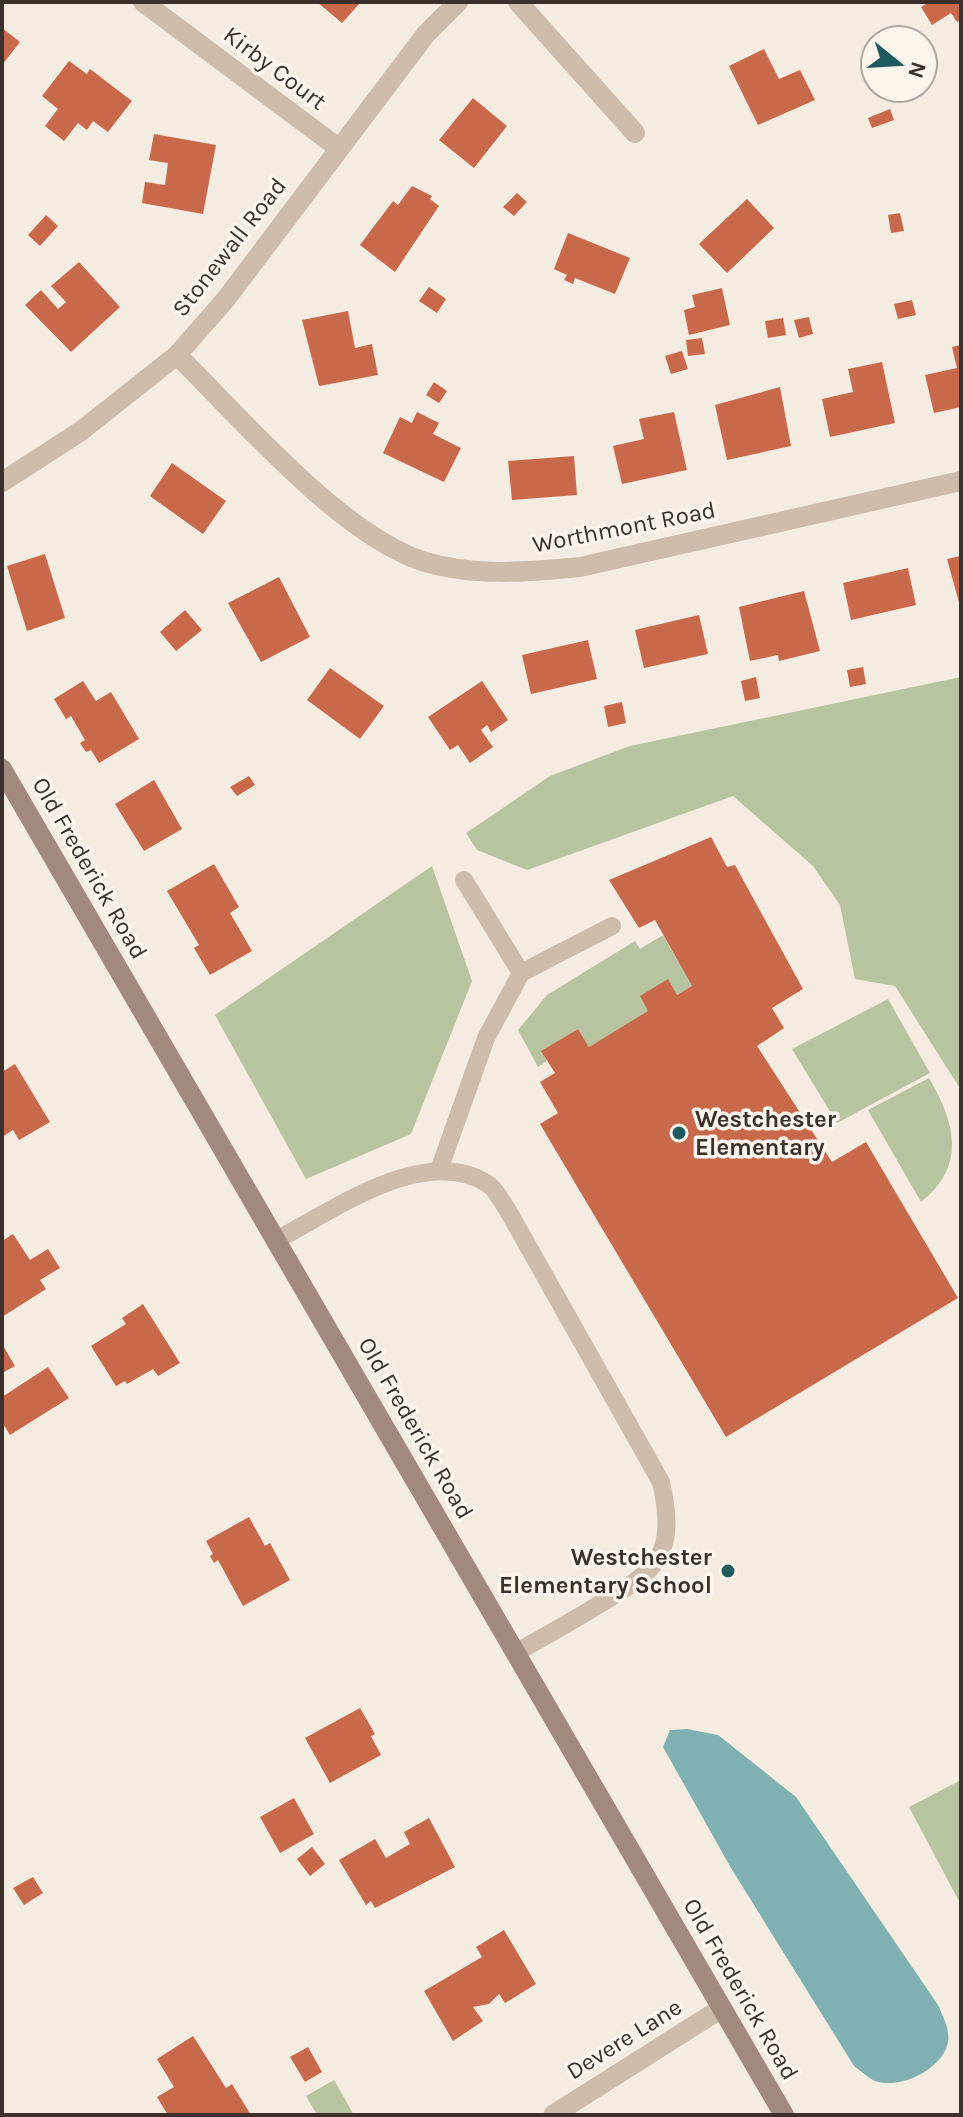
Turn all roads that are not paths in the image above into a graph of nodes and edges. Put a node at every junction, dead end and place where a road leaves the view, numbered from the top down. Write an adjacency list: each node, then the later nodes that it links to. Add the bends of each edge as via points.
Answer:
1 (143, 2): 5 (street, Kirby Court)
2 (458, 2): 5 (street, Stonewall Road, via 426,34)
3 (518, 2): 4 (street)
4 (635, 133)
5 (337, 147): 6 (street, Stonewall Road, via 226,299)
6 (177, 355): 7 (street, Worthmont Road, via 324,500 370,535 422,561 475,571 580,567); 8 (street, Stonewall Road, via 81,431)
7 (961, 481)
8 (2, 482)
9 (2, 769): 14 (street, Old Frederick Road)
10 (464, 880): 12 (lane)
11 (612, 926): 12 (lane)
12 (521, 973): 13 (lane, via 486,1038)
13 (439, 1170): 14 (lane, via 403,1176); 15 (lane, via 490,1185 661,1482 667,1509 660,1557 642,1580)
14 (278, 1239): 15 (street, Old Frederick Road)
15 (515, 1653): 16 (street, Old Frederick Road)
16 (722, 2008): 17 (street, Devere Lane); 18 (street, Old Frederick Road)
17 (553, 2115)
18 (784, 2115)

